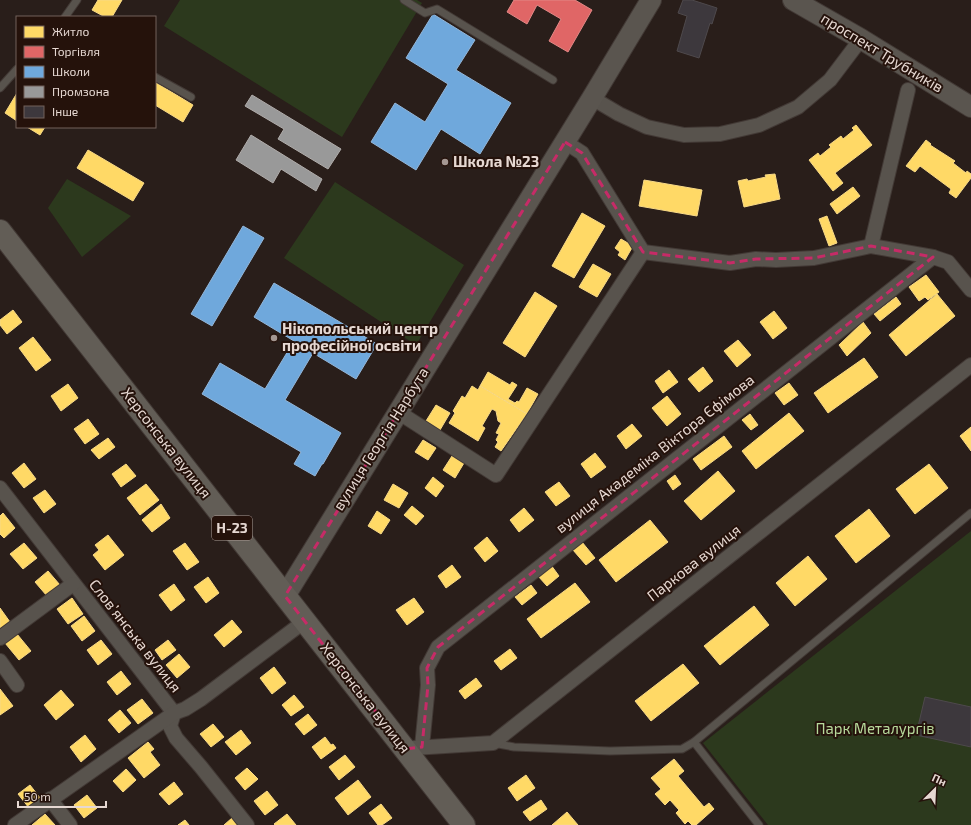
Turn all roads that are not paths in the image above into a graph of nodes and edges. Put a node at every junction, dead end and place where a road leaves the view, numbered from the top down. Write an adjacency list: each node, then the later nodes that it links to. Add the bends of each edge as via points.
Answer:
1 (77, 0): 5 (lane)
2 (404, 0): 9 (lane, via 425,13 437,9)
3 (651, 0): 13 (street, вулиця Георгія Нарбута)
4 (793, 0): 6 (street, проспект Трубників)
5 (67, 16)
6 (861, 39): 13 (street, via 830,80 798,107 758,125 720,134 684,135 647,127); 14 (street, проспект Трубників)
7 (16, 70): 10 (lane)
8 (156, 78): 12 (lane)
9 (553, 80)
10 (0, 88)
11 (908, 90): 17 (street)
12 (191, 97)
13 (592, 98): 15 (street, вулиця Георгія Нарбута)
14 (971, 107)
15 (565, 142): 18 (street, via 582,153); 22 (street, вулиця Георгія Нарбута)
16 (0, 231): 26 (main road, Херсонська вулиця / Н-23)
17 (872, 246): 18 (street, via 814,258 756,259 730,263); 19 (street)
18 (643, 252): 22 (street, via 496,475)
19 (933, 257): 20 (street, via 948,262); 34 (street, вулиця Академіка Віктора Єфімова, via 438,647 426,668 428,685)
20 (971, 290)
21 (971, 365): 33 (street, Паркова вулиця)
22 (398, 412): 26 (street, вулиця Георгія Нарбута)
23 (0, 488): 25 (street, Словʼянська вулиця)
24 (971, 513): 32 (lane)
25 (73, 584): 28 (street); 31 (street, Словʼянська вулиця)
26 (285, 596): 27 (main road, Херсонська вулиця / Н-23)
27 (305, 621): 31 (street, via 201,699); 34 (main road, Херсонська вулиця / Н-23)
28 (0, 638)
29 (0, 661): 30 (street)
30 (17, 685)
31 (174, 713): 35 (street); 38 (street, Словʼянська вулиця, via 170,726 176,738)
32 (694, 742): 33 (lane, via 682,749 610,752 514,747); 40 (lane)
33 (493, 743): 34 (street)
34 (414, 748): 39 (main road, Херсонська вулиця / Н-23)
35 (50, 799): 36 (street); 37 (street)
36 (14, 825)
37 (70, 825)
38 (247, 825)
39 (464, 825)
40 (759, 825)

